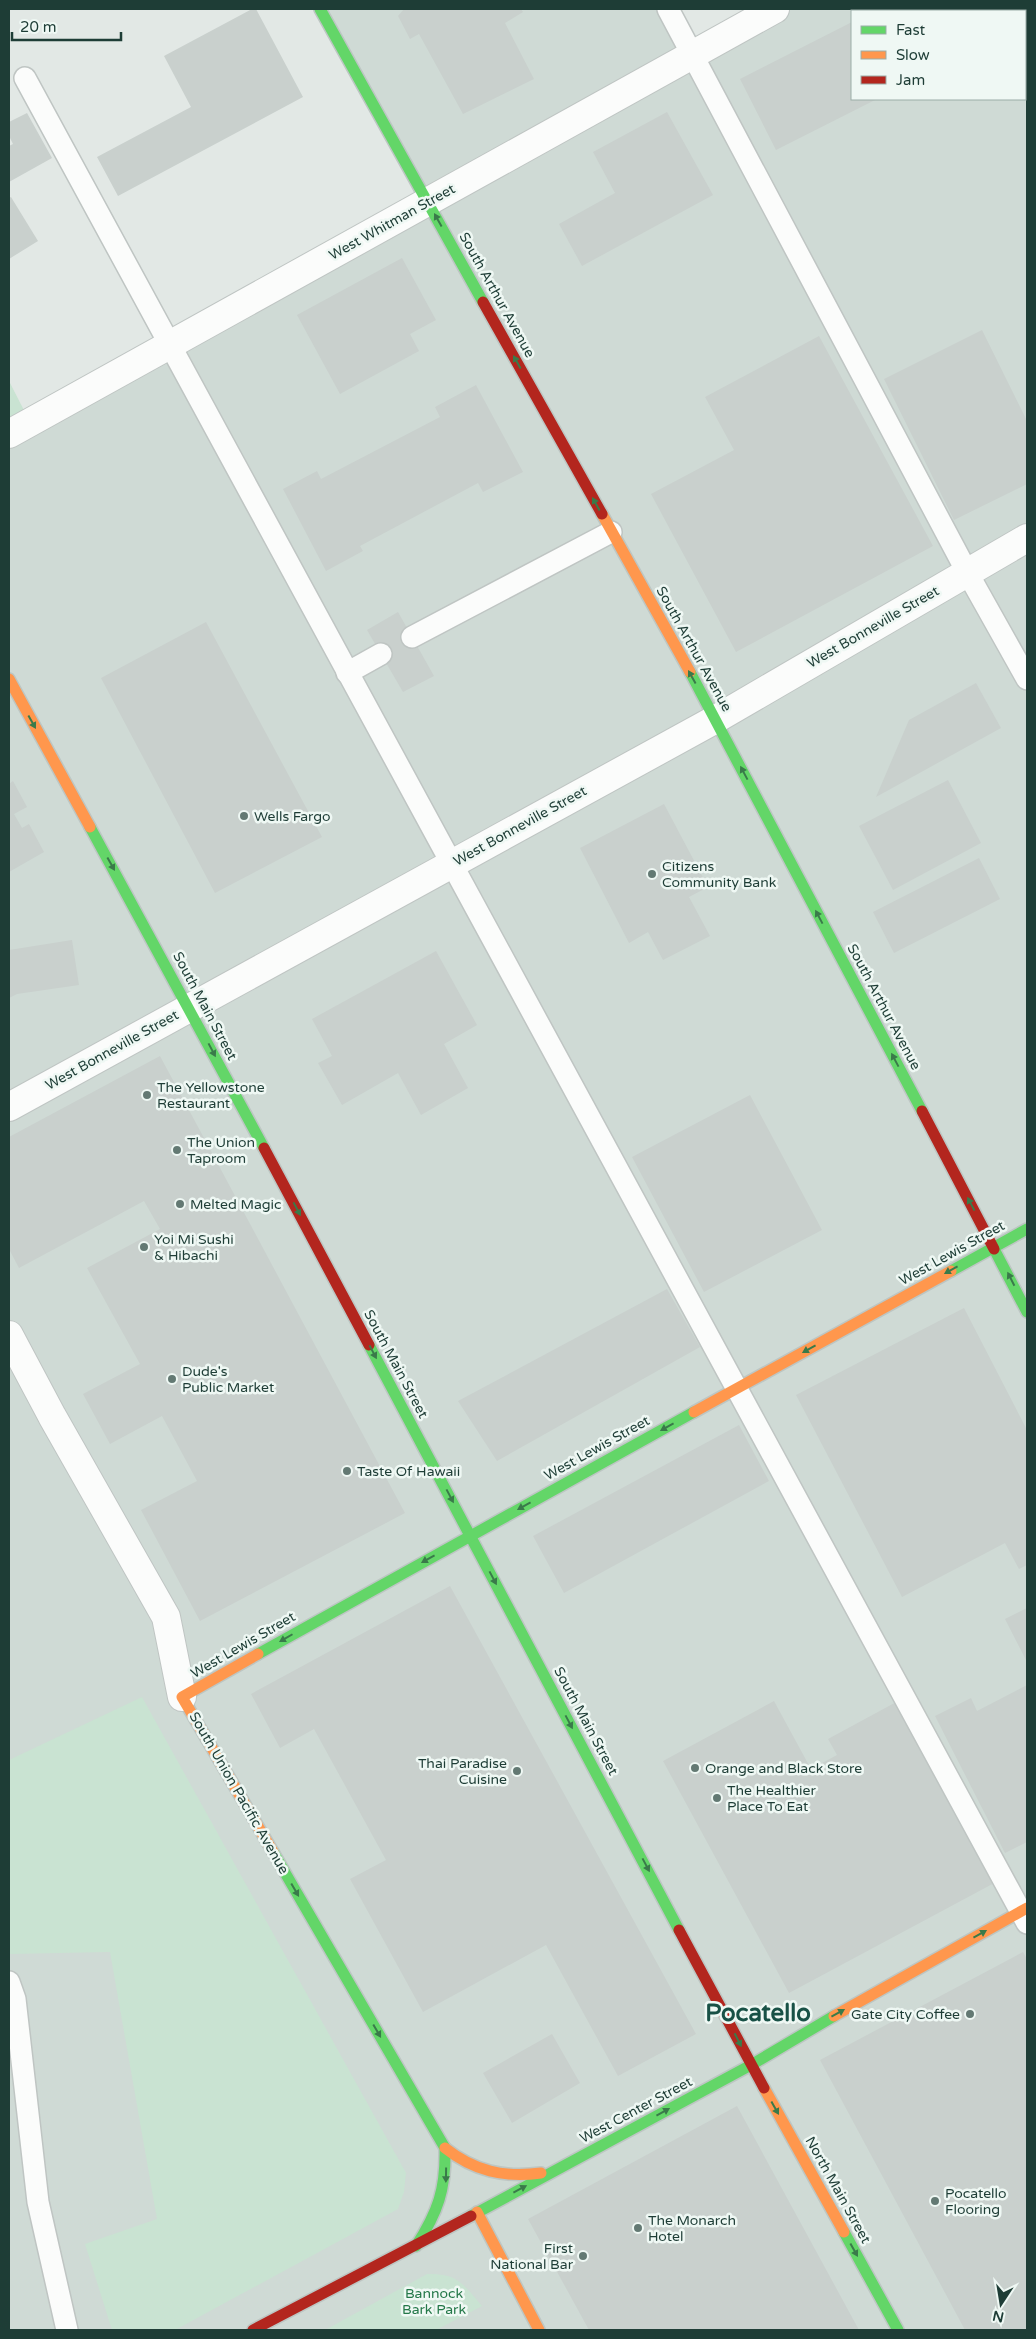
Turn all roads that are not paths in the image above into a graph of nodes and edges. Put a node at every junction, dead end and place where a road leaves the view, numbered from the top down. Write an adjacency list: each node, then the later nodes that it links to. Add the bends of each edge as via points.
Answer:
1 (320, 9): 6 (main road, South Arthur Avenue)
2 (668, 9): 4 (lane)
3 (775, 9): 4 (street, West Whitman Street)
4 (692, 54): 6 (street, West Whitman Street); 11 (lane)
5 (25, 78): 7 (lane)
6 (428, 203): 7 (street, West Whitman Street); 9 (main road, South Arthur Avenue, one-way to 6)
7 (170, 345): 8 (street, West Whitman Street); 14 (lane)
8 (9, 434)
9 (611, 532): 12 (lane); 17 (main road, South Arthur Avenue, one-way to 9)
10 (1027, 538): 11 (street, West Bonneville Street)
11 (967, 572): 16 (lane); 17 (street, West Bonneville Street)
12 (412, 637)
13 (381, 654): 14 (lane)
14 (348, 672): 18 (lane)
15 (9, 679): 19 (main road, South Main Street, one-way to 19)
16 (1027, 679)
17 (716, 719): 18 (street, West Bonneville Street); 22 (main road, South Arthur Avenue, one-way to 17)
18 (452, 864): 19 (street, West Bonneville Street); 25 (lane)
19 (189, 1007): 20 (street, West Bonneville Street); 26 (main road, South Main Street, one-way to 26)
20 (9, 1107)
21 (1027, 1229): 22 (main road, West Lewis Street)
22 (994, 1247): 23 (main road, South Arthur Avenue, one-way to 22); 25 (main road, West Lewis Street, one-way to 25)
23 (1027, 1312)
24 (9, 1335): 27 (street, South Union Pacific Avenue, via 166,1617)
25 (737, 1388): 26 (main road, West Lewis Street, one-way to 26); 28 (lane)
26 (471, 1535): 27 (main road, West Lewis Street, one-way to 27); 30 (main road, South Main Street, one-way to 30)
27 (182, 1697): 31 (main road, South Union Pacific Avenue, one-way to 31)
28 (1025, 1914): 30 (main road, West Center Street, one-way to 28)
29 (9, 1982): 35 (lane, via 15,1999 38,2202)
30 (751, 2065): 32 (main road, West Center Street, one-way to 30); 38 (main road, North Main Street, one-way to 38)
31 (445, 2148): 32 (main road, via 472,2167 491,2173 515,2176); 34 (main road, South Union Pacific Avenue, one-way to 34, via 446,2179 441,2204)
32 (555, 2171): 33 (main road, West Center Street, one-way to 32)
33 (477, 2212): 34 (main road, West Center Street); 37 (main road)
34 (416, 2246): 36 (main road, West Center Street)
35 (67, 2330)
36 (253, 2330)
37 (539, 2330)
38 (898, 2330)

